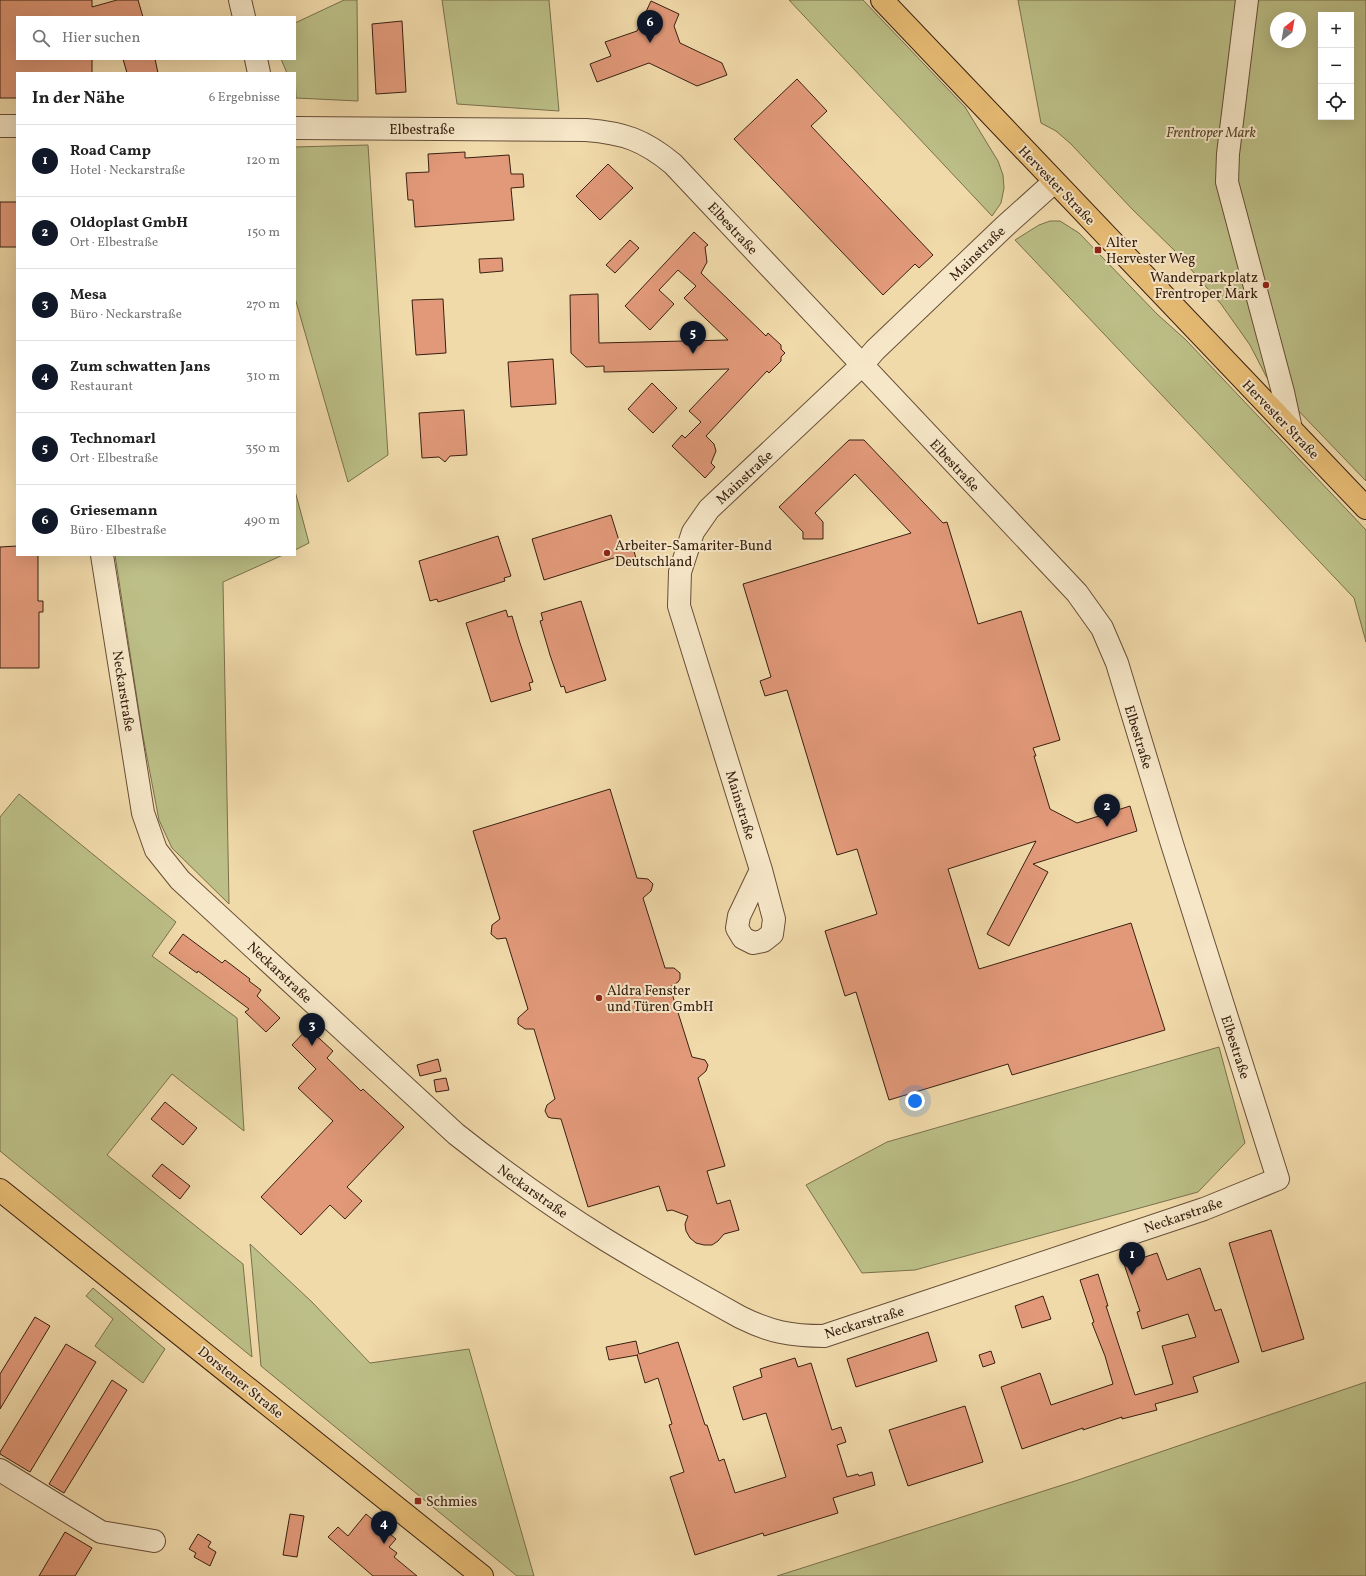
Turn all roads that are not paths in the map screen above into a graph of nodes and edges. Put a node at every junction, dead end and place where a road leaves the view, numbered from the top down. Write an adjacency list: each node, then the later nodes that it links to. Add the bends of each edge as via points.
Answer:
1 (240, 0): 4 (street)
2 (882, 0): 10 (main road, Hervester Straße)
3 (1247, 0): 12 (street, via 1228,154 1227,182)
4 (244, 16)
5 (256, 60): 6 (street)
6 (259, 72)
7 (0, 126): 8 (street)
8 (16, 126)
9 (296, 128): 11 (street, Elbestraße, via 586,130 608,132 638,140 673,164)
10 (1054, 182): 11 (street, Mainstraße); 12 (main road, Hervester Straße)
11 (862, 365): 15 (street, Mainstraße, via 709,509 693,532 680,572 680,606); 16 (street, Elbestraße, via 1077,593 1102,628 1117,663)
12 (1291, 429): 13 (main road, Hervester Straße)
13 (1366, 508)
14 (102, 556): 16 (street, Neckarstraße, via 143,813 156,850 180,880 451,1129 492,1162 605,1240 740,1317 762,1328 782,1333 824,1336 1204,1209)
15 (761, 870)
16 (1278, 1179)
17 (0, 1190): 20 (main road, Dorstener Straße)
18 (0, 1470): 19 (street, via 101,1532)
19 (154, 1541)
20 (482, 1576)

